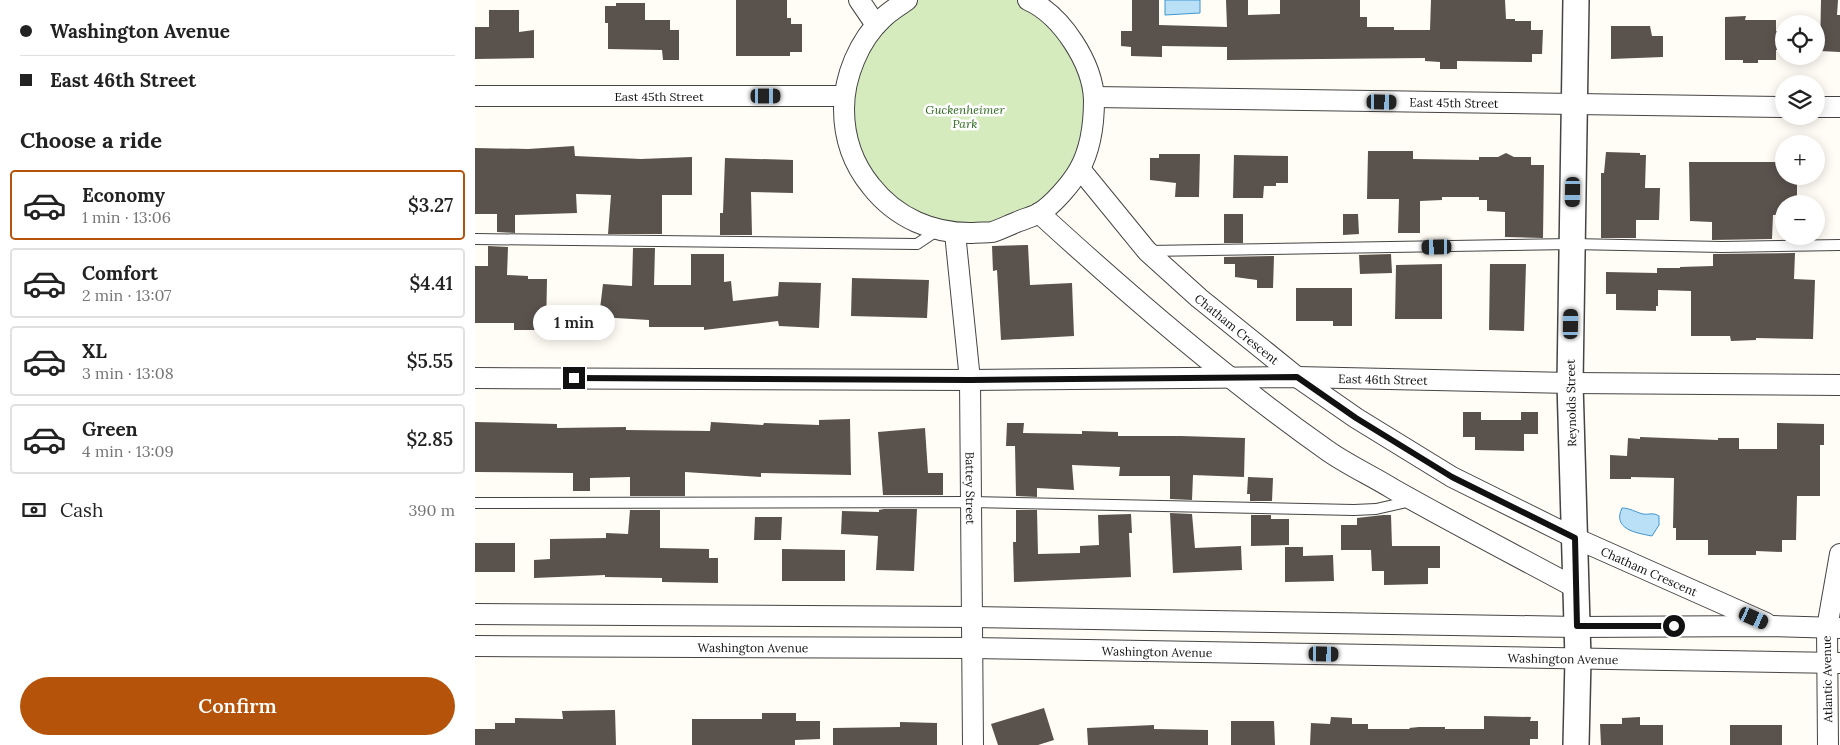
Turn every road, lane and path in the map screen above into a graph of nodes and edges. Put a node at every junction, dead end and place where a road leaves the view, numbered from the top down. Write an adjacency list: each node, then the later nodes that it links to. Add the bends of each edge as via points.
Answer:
1 (859, 0): 5 (street)
2 (907, 0): 5 (street)
3 (1029, 0): 8 (street, via 1065,29 1085,62)
4 (1577, 0): 9 (street, Reynolds Street)
5 (876, 25): 7 (street, via 854,58)
6 (475, 96): 7 (street, East 45th Street)
7 (844, 96): 15 (street, via 844,124 850,151 863,176 880,198 903,215)
8 (1094, 97): 9 (street, East 45th Street); 13 (street, via 1089,143)
9 (1575, 104): 10 (street, East 45th Street); 17 (street, Reynolds Street)
10 (1775, 107)
11 (1825, 107): 12 (street)
12 (1840, 107)
13 (1079, 169): 14 (street, via 1055,200); 19 (street, Chatham Crescent)
14 (1039, 213): 15 (street, via 991,232); 22 (street, via 1107,275)
15 (947, 232): 16 (lane, via 917,244); 23 (street, Battey Street)
16 (475, 239)
17 (1572, 244): 18 (lane); 19 (lane); 24 (street, Reynolds Street)
18 (1840, 245)
19 (1147, 251): 20 (street, Chatham Crescent, via 1199,298)
20 (1297, 377): 22 (street, East 46th Street); 24 (street, East 46th Street); 29 (street, Chatham Crescent, via 1452,477)
21 (475, 378): 23 (street, East 46th Street)
22 (1231, 378): 23 (street, East 46th Street); 26 (street, via 1329,452)
23 (970, 380): 27 (street, Battey Street)
24 (1570, 384): 25 (street, East 46th Street); 29 (street, Reynolds Street)
25 (1840, 385)
26 (1413, 500): 27 (lane, via 1354,510); 31 (street)
27 (971, 502): 28 (lane); 33 (street, Battey Street)
28 (475, 503)
29 (1575, 538): 31 (street, Reynolds Street); 35 (street, Chatham Crescent)
30 (1840, 554): 36 (street, Atlantic Avenue)
31 (1576, 588): 34 (street, Reynolds Street)
32 (475, 614): 33 (street)
33 (972, 617): 34 (street); 38 (street, Battey Street)
34 (1577, 626): 35 (street); 39 (street, Reynolds Street)
35 (1772, 626): 36 (street)
36 (1833, 628): 40 (street, Atlantic Avenue)
37 (475, 646): 38 (street, Washington Avenue)
38 (972, 648): 39 (street, Washington Avenue); 41 (street, Battey Street)
39 (1578, 659): 40 (street, Washington Avenue); 42 (street, Reynolds Street)
40 (1834, 663): 43 (street, Atlantic Avenue)
41 (973, 745)
42 (1576, 745)
43 (1828, 745)

